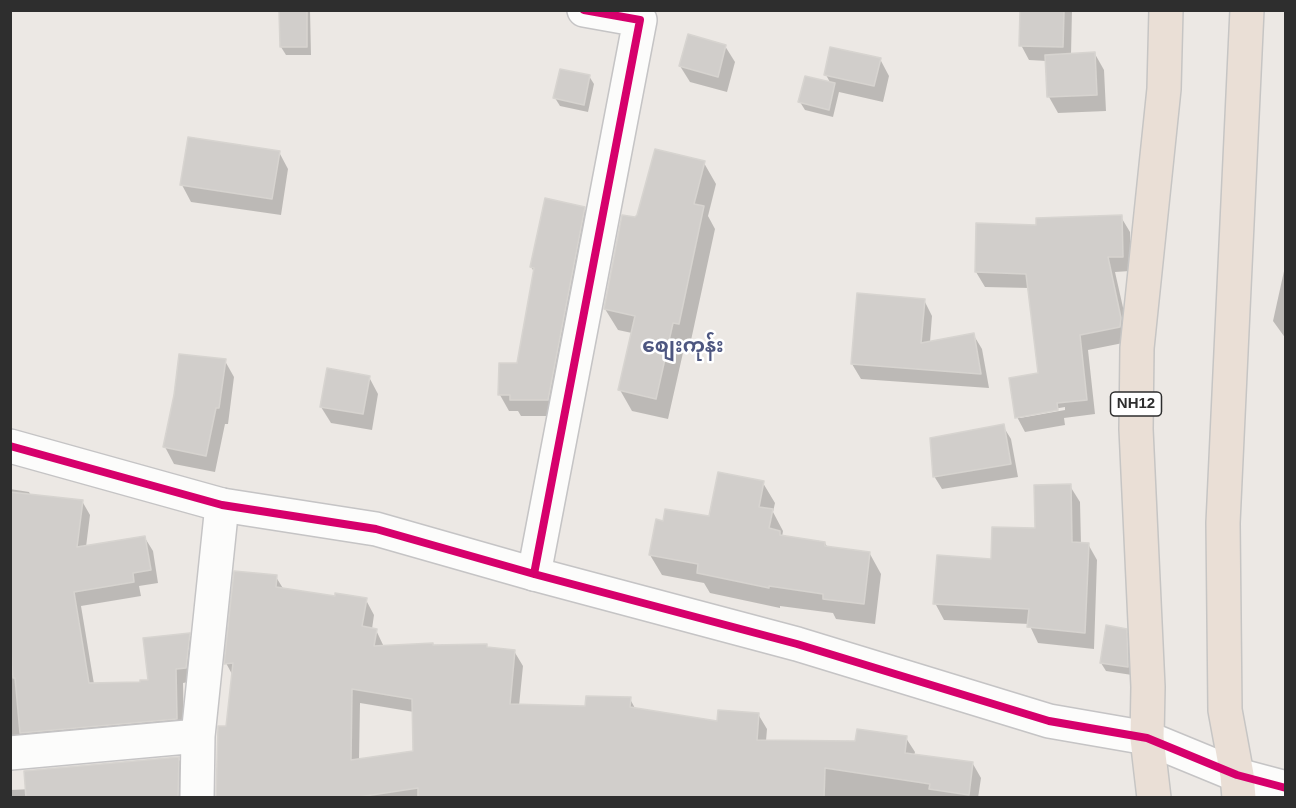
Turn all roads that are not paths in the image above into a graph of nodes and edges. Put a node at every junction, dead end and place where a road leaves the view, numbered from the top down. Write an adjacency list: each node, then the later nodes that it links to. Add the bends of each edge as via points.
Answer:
1 (584, 10): 6 (street, via 640,20)
2 (1166, 10): 8 (highway, NH12, via 1164,89 1137,348 1136,429)
3 (1247, 10): 10 (highway, via 1222,523 1225,710)
4 (10, 446): 5 (street)
5 (222, 505): 6 (street, via 376,529); 7 (street)
6 (534, 574): 8 (street, via 797,644 1049,721)
7 (198, 736): 9 (street); 12 (street)
8 (1147, 738): 10 (street); 13 (highway, NH12)
9 (10, 753)
10 (1238, 786): 11 (street)
11 (1286, 788)
12 (197, 798)
13 (1154, 798)

